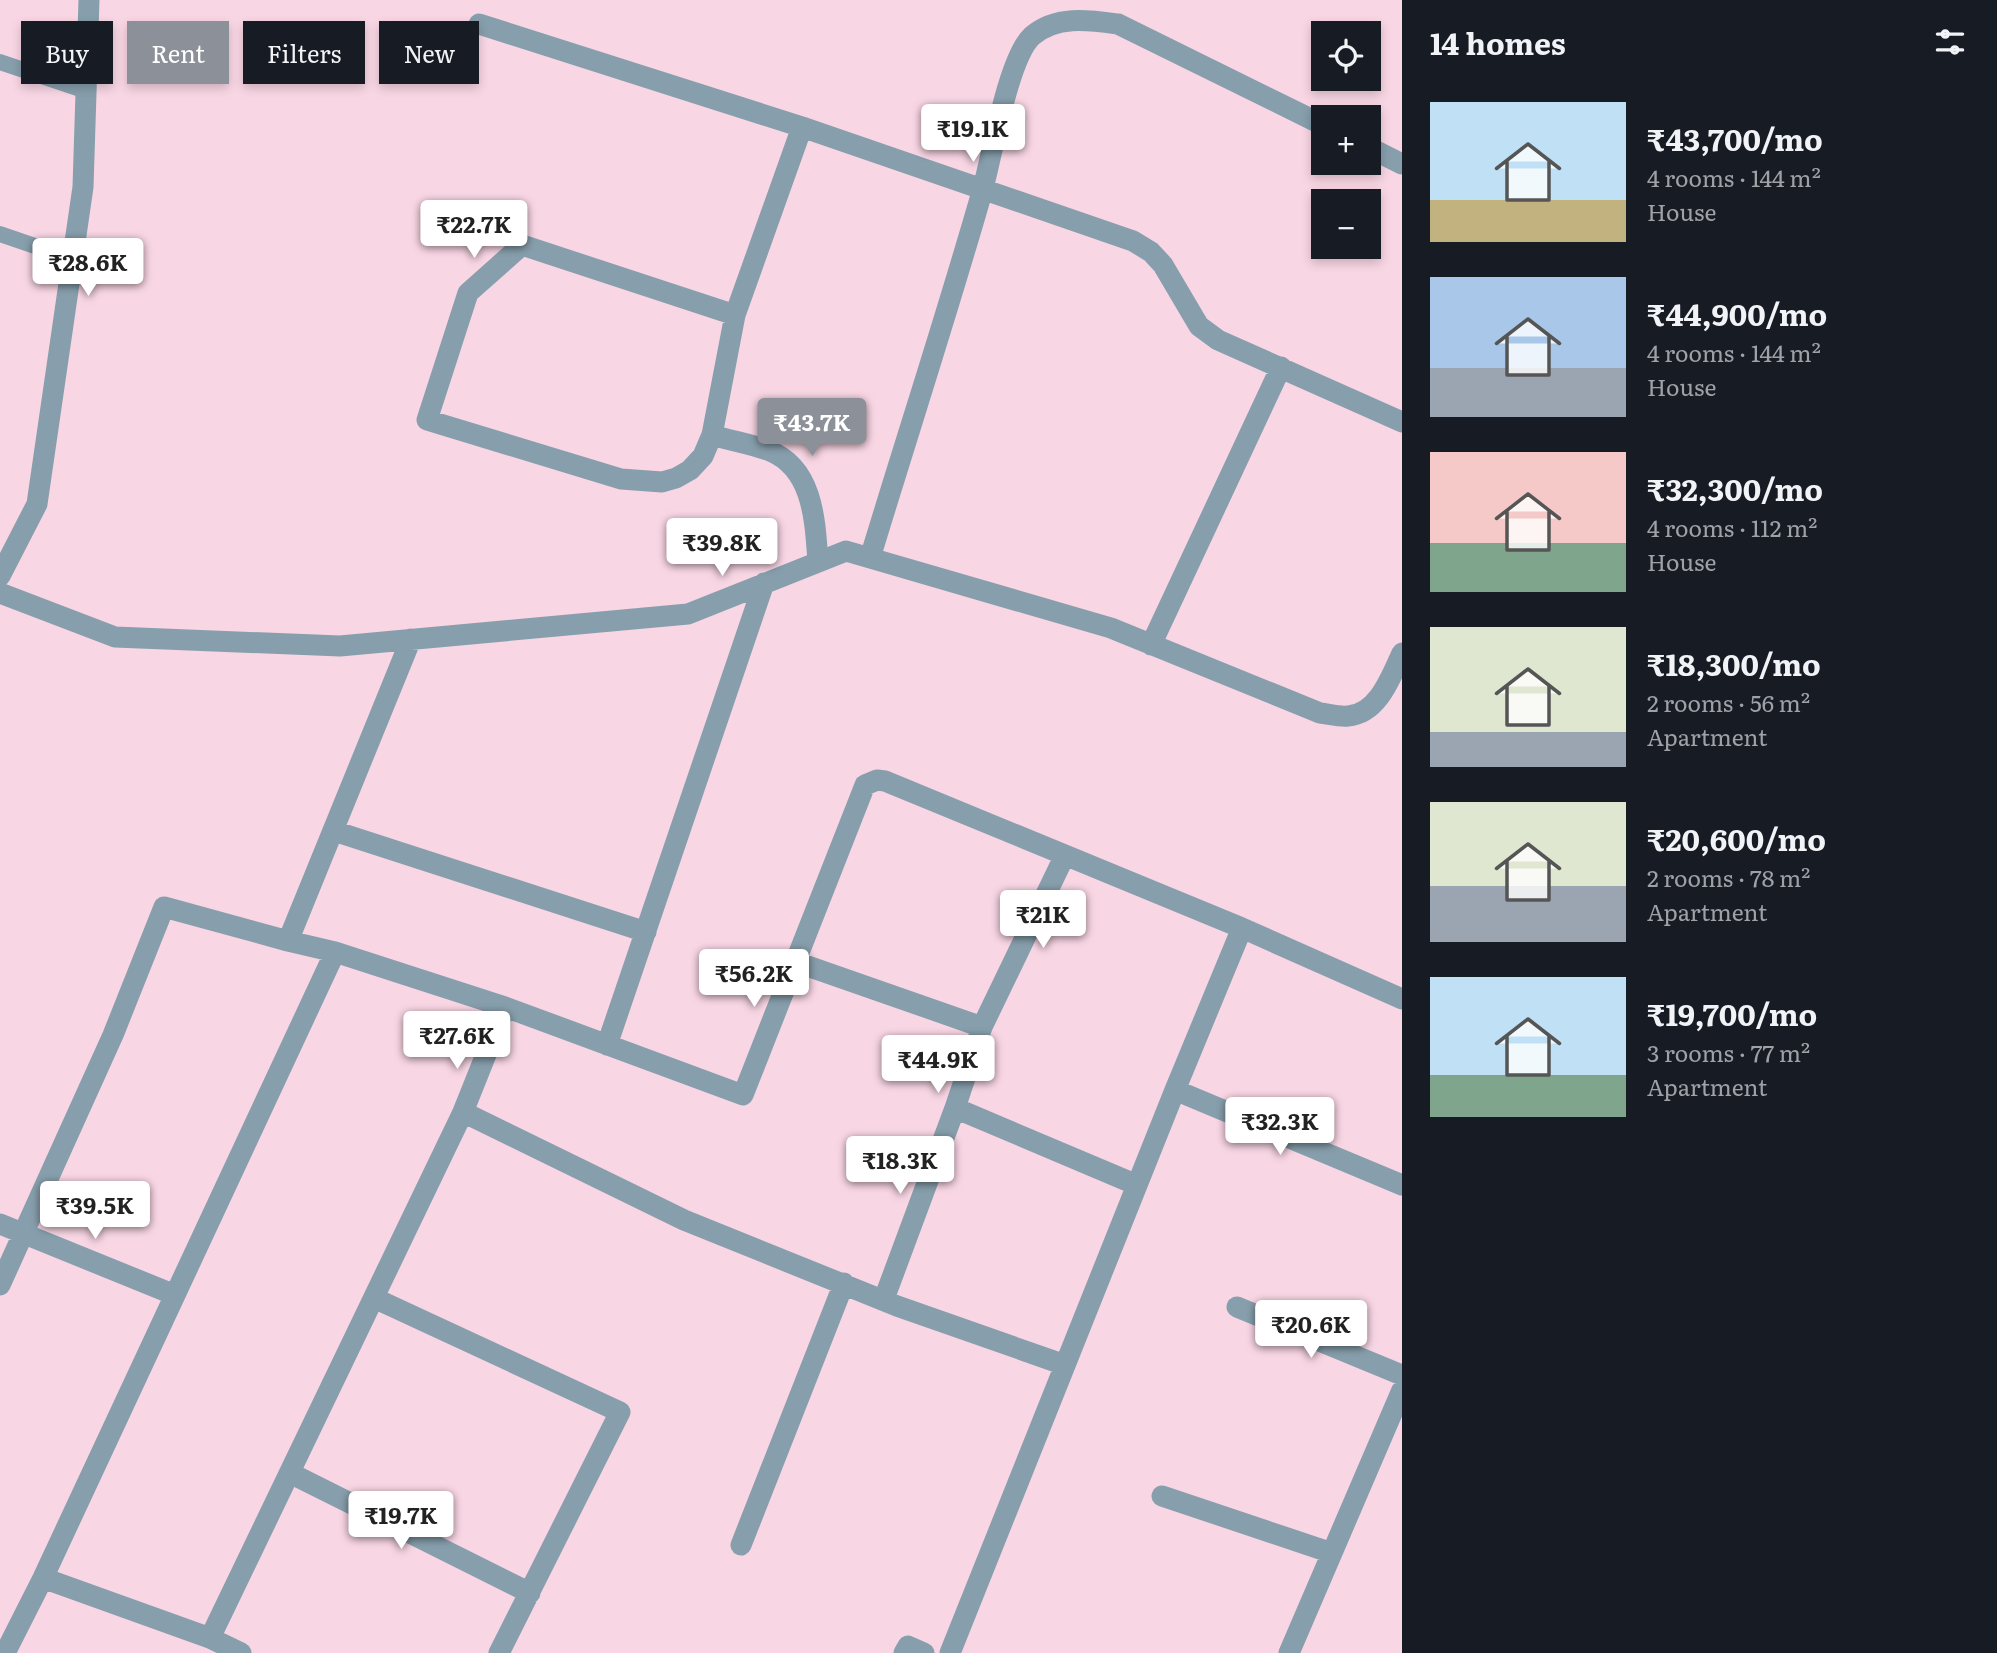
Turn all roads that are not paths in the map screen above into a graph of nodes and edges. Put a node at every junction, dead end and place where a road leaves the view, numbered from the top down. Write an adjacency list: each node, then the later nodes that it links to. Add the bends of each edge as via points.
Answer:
1 (89, 0): 4 (street)
2 (479, 24): 6 (street)
3 (0, 62): 4 (lane)
4 (86, 91): 11 (street, via 83,187)
5 (1311, 119): 9 (street, via 1118,24 1081,19 1055,24 1032,36 1016,60)
6 (802, 127): 9 (street); 12 (street)
7 (1381, 154): 8 (street)
8 (1402, 164)
9 (983, 190): 13 (street, via 1151,251 1199,326 1218,340); 16 (street)
10 (0, 234): 11 (lane)
11 (73, 260): 18 (street, via 37,503)
12 (735, 315): 15 (street); 15 (street, via 522,244 467,293 427,420 621,479 662,482 690,470)
13 (1281, 367): 14 (street); 22 (street)
14 (1402, 422)
15 (712, 435): 17 (street, via 772,452 793,467 814,513)
16 (870, 558): 17 (street, via 846,551); 22 (street, via 1111,628)
17 (818, 562): 19 (street)
18 (0, 576)
19 (764, 583): 21 (street, via 688,614); 27 (street)
20 (0, 593): 21 (street, via 116,637 340,646)
21 (411, 639): 24 (street)
22 (1151, 645): 23 (street, via 1320,713 1347,717 1364,713 1376,702)
23 (1402, 653)
24 (334, 831): 27 (street); 28 (street)
25 (1065, 855): 26 (street); 30 (street, via 885,781 870,782); 33 (street)
26 (1242, 928): 31 (street); 35 (street)
27 (646, 932): 34 (street)
28 (288, 941): 29 (street); 41 (street, via 164,907 113,1035)
29 (335, 952): 32 (street); 44 (street)
30 (796, 962): 33 (street); 34 (street, via 743,1095)
31 (1402, 999)
32 (505, 1007): 34 (street); 37 (street)
33 (982, 1027): 36 (street)
34 (607, 1045)
35 (1175, 1090): 38 (street); 39 (street)
36 (955, 1108): 38 (street); 46 (street)
37 (463, 1112): 42 (street, via 684,1220); 45 (street)
38 (1137, 1185): 48 (street)
39 (1402, 1185)
40 (0, 1224): 41 (street)
41 (23, 1235): 43 (street); 44 (street)
42 (844, 1283): 46 (street); 53 (street)
43 (0, 1285)
44 (175, 1295): 55 (street)
45 (374, 1298): 51 (street); 56 (street, via 621,1412)
46 (884, 1299): 48 (street)
47 (1237, 1307): 49 (street)
48 (1065, 1365): 63 (street)
49 (1402, 1375)
50 (1402, 1390): 54 (street)
51 (290, 1472): 56 (street); 57 (street)
52 (1162, 1496): 54 (street)
53 (741, 1545)
54 (1332, 1553): 64 (street)
55 (43, 1578): 57 (street); 58 (street)
56 (530, 1593): 60 (street)
57 (210, 1638): 59 (street)
58 (5, 1653)
59 (241, 1653)
60 (499, 1653)
61 (904, 1653): 62 (street, via 908,1646)
62 (924, 1653)
63 (950, 1653)
64 (1289, 1653)

